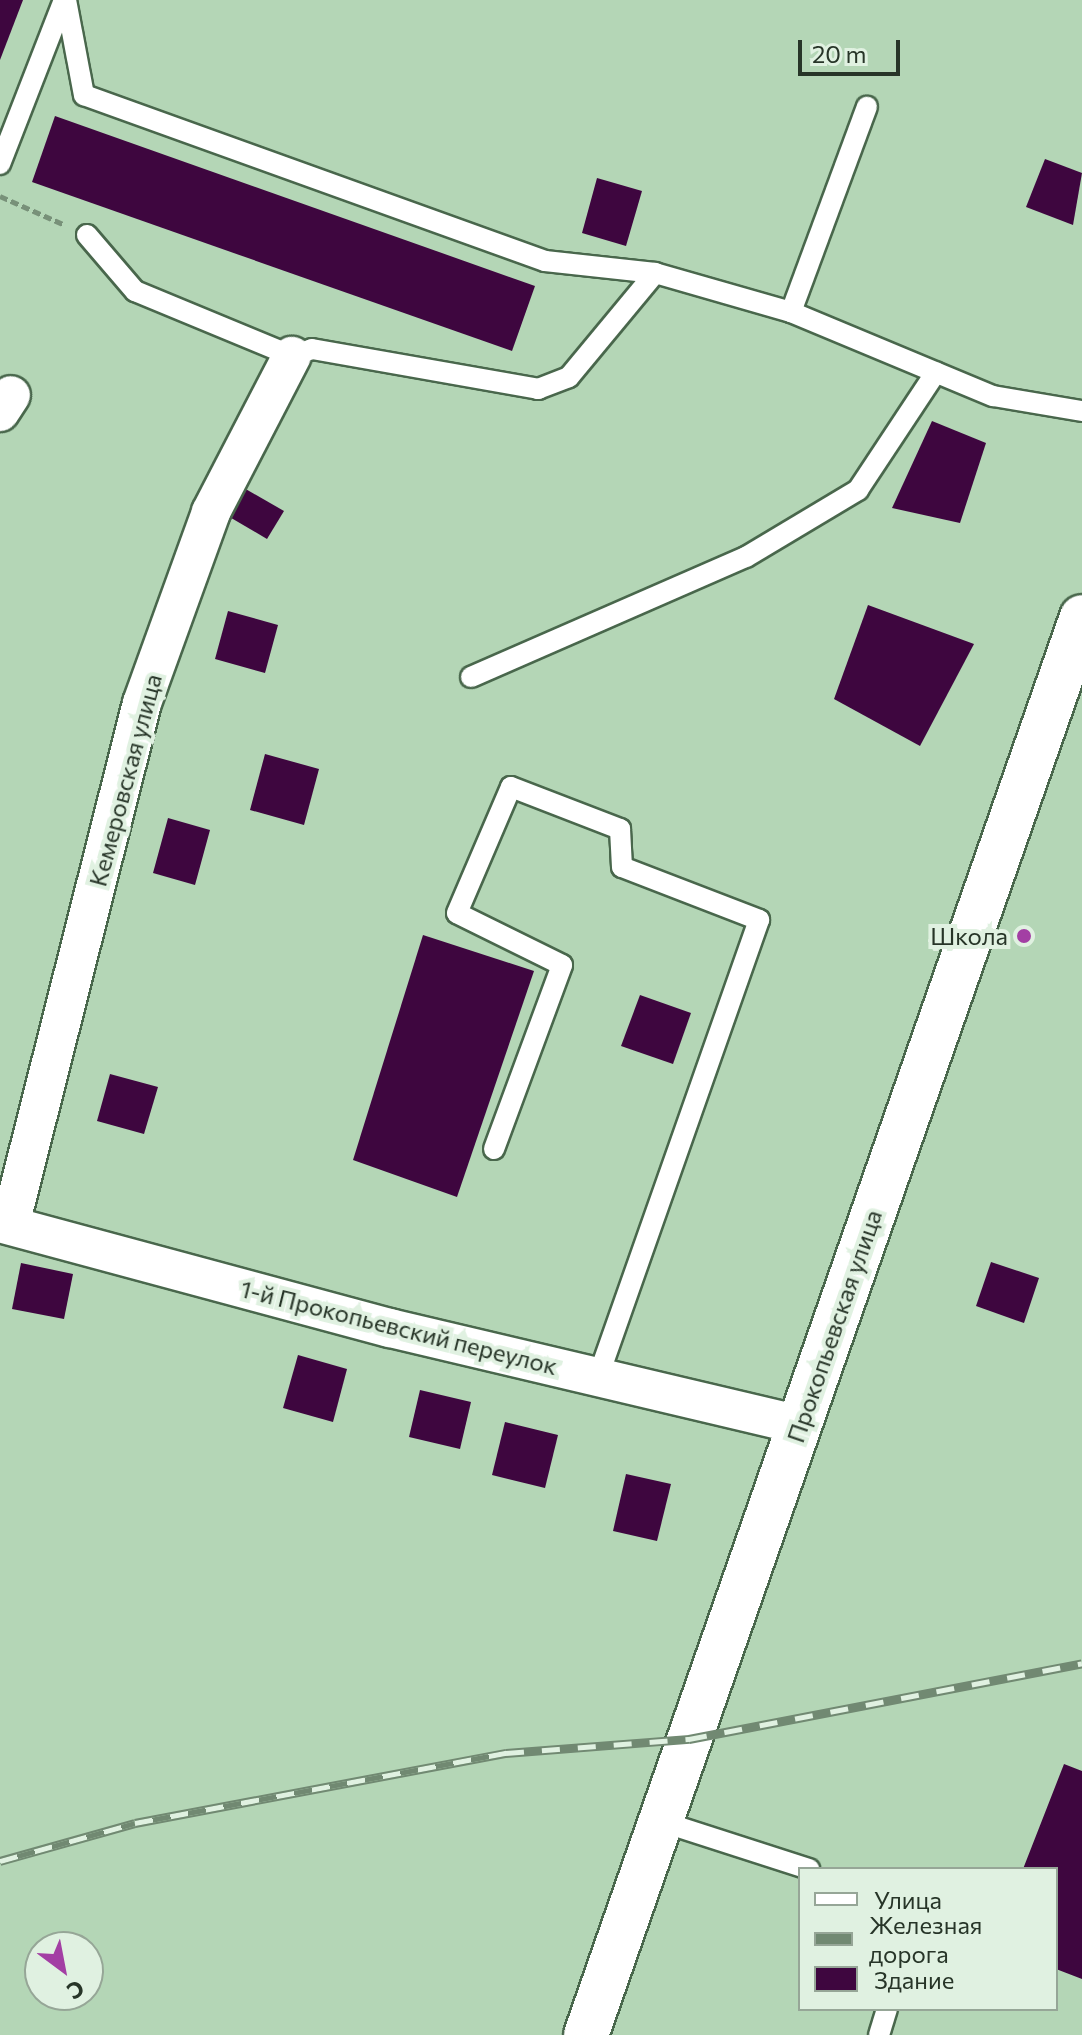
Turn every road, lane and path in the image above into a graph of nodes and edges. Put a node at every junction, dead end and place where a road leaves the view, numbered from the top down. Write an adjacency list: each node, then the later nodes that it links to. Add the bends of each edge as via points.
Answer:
1 (65, 0): 3 (lane); 6 (lane, via 84,95 545,261)
2 (867, 107): 7 (lane)
3 (0, 164)
4 (0, 196): 5 (path)
5 (87, 235): 8 (lane, via 135,291)
6 (655, 273): 7 (lane); 8 (lane, via 569,377 538,389 312,349)
7 (791, 312): 9 (lane)
8 (292, 356): 14 (street, Кемеровская улица, via 211,512 142,703)
9 (936, 372): 10 (lane, via 993,396); 12 (lane, via 858,490 746,557)
10 (1082, 411)
11 (1082, 617): 16 (main road, Прокопьевская улица)
12 (471, 677)
13 (494, 1149): 15 (lane, via 562,965 457,913 511,787 620,829 622,867 759,920)
14 (5, 1224): 15 (street, 1-й Прокопьевский переулок)
15 (598, 1377): 16 (street, 1-й Прокопьевский переулок)
16 (799, 1425): 17 (main road, Прокопьевская улица)
17 (660, 1821): 18 (lane); 20 (main road, Прокопьевская улица)
18 (803, 1867)
19 (886, 2011): 21 (lane)
20 (586, 2035)
21 (879, 2035)

